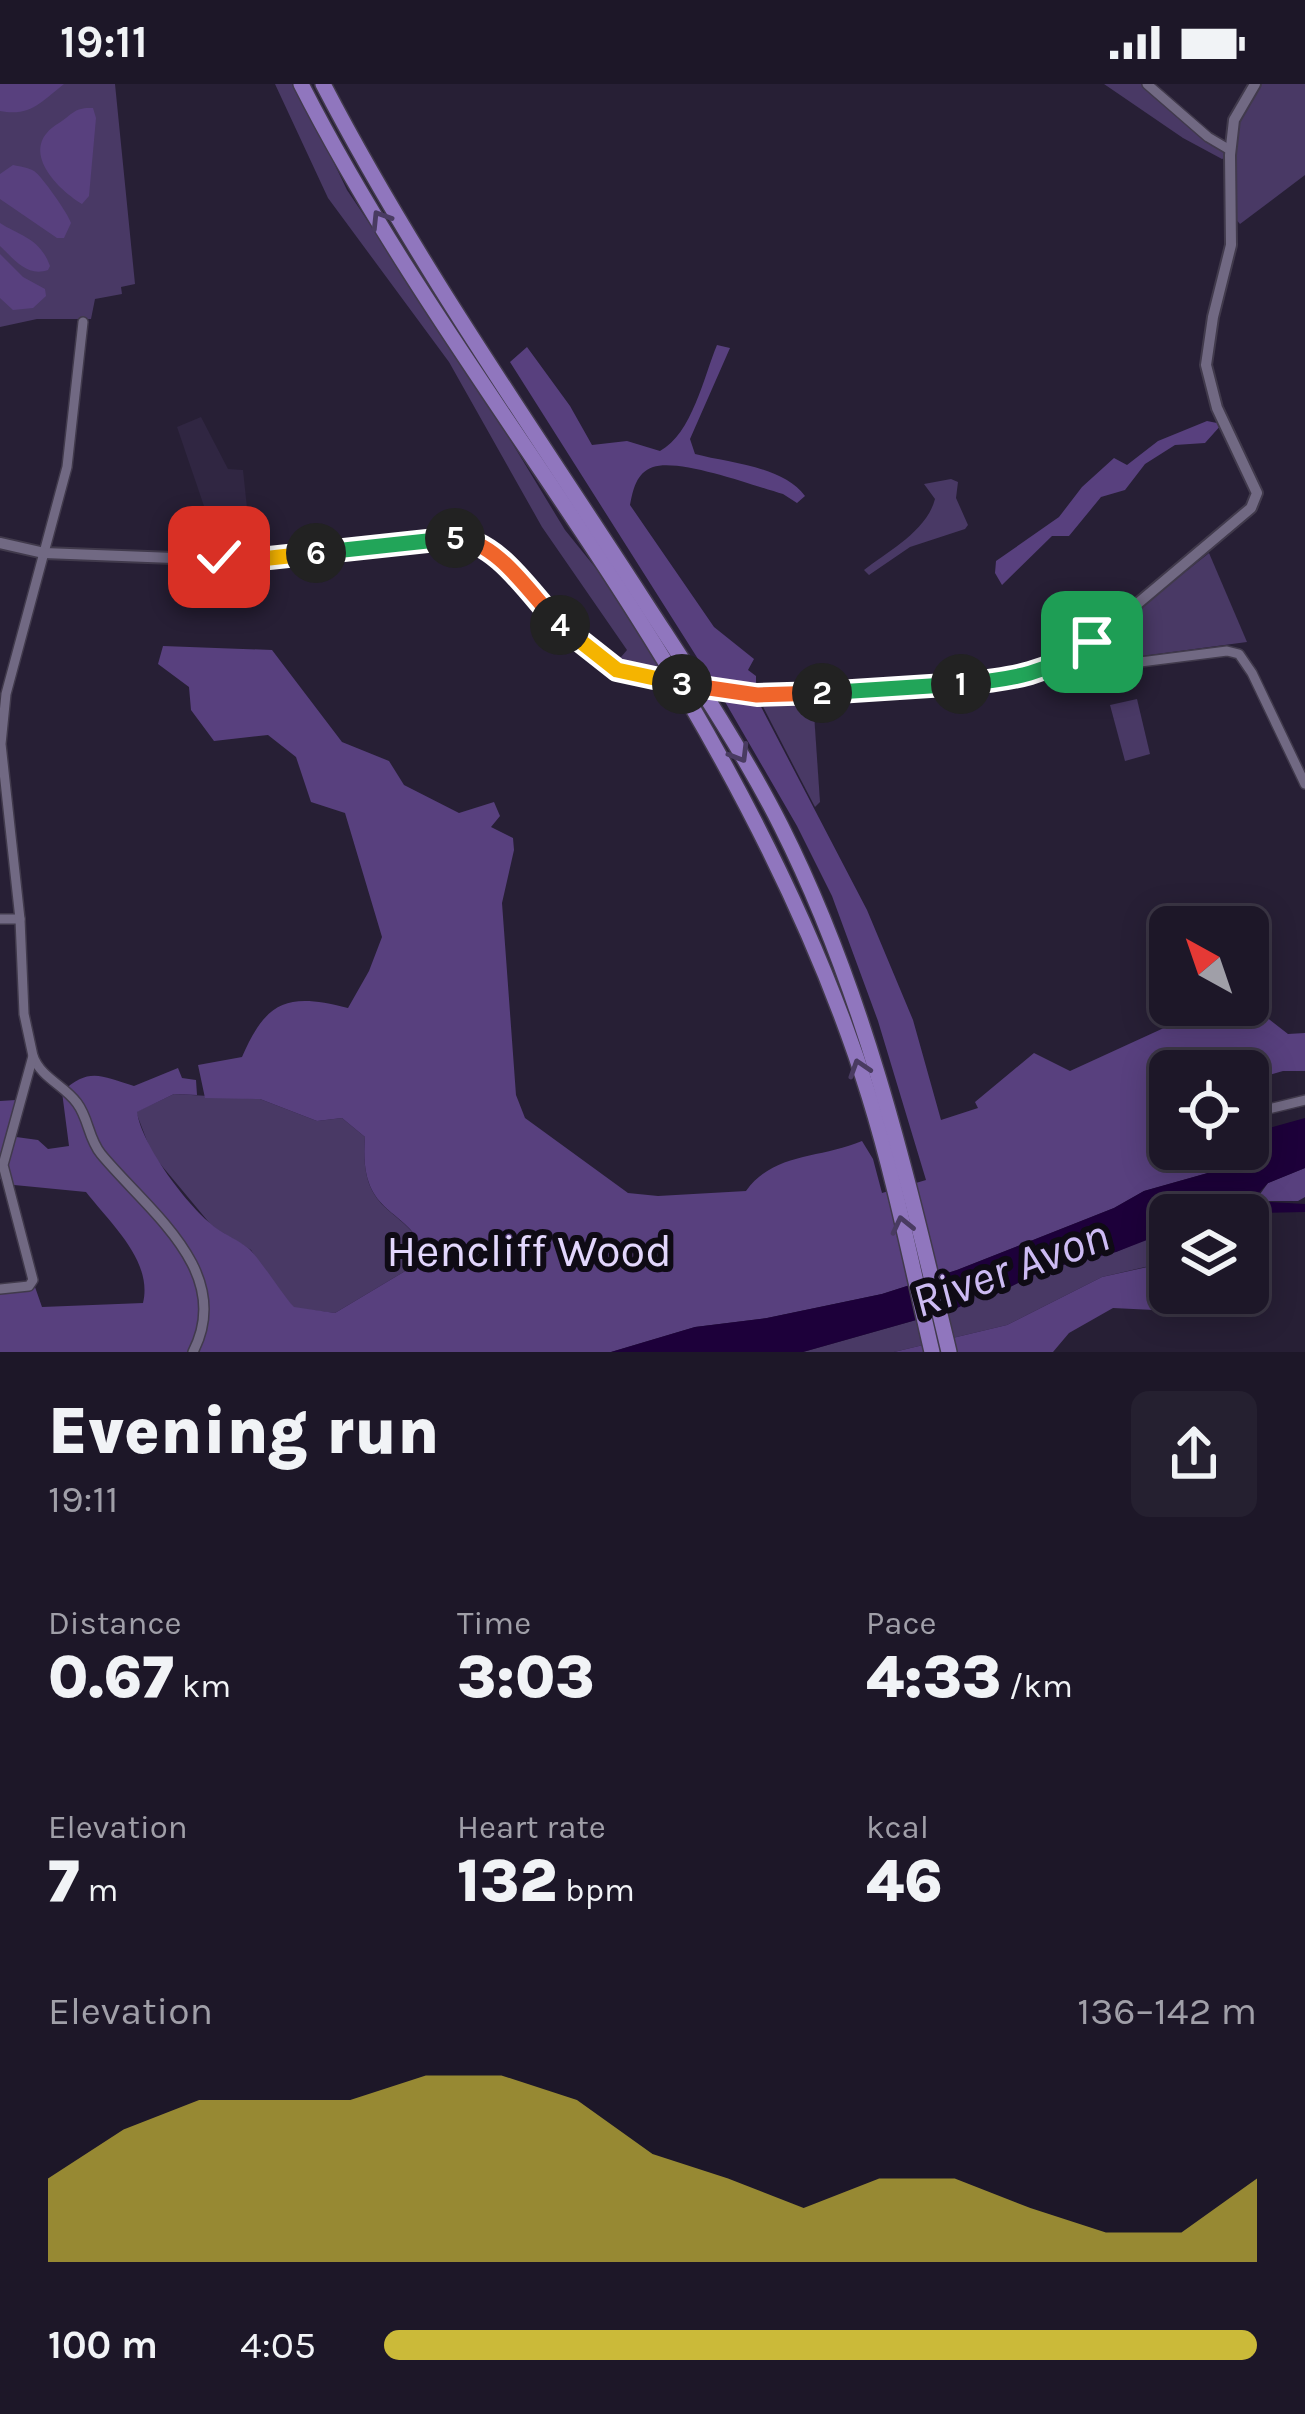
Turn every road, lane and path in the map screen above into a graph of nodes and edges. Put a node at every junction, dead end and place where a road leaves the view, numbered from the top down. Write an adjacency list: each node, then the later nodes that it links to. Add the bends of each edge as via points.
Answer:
1 (302, 84): 18 (highway, one-way to 1, via 830,986 738,792)
2 (323, 84): 18 (highway, one-way to 18, via 430,269 772,810 847,974)
3 (1147, 84): 5 (street)
4 (1255, 84): 5 (street, via 1237,110)
5 (1231, 150): 9 (street, via 1231,245 1206,364 1256,500)
6 (83, 322): 8 (street, via 67,467)
7 (0, 544): 8 (street)
8 (44, 553): 11 (street, bridge, via 251,560 465,538 495,555 582,646 617,670 656,680 735,693); 14 (street, via 6,694 1,744)
9 (1077, 652): 10 (street); 11 (street)
10 (1079, 669): 11 (street); 12 (street, via 1239,654)
11 (1027, 676)
12 (1305, 784)
13 (0, 919): 14 (street)
14 (20, 919): 15 (street, via 23,1015)
15 (33, 1056): 19 (street, via 3,1165 33,1280); 20 (street, via 78,1105 103,1156 196,1270 206,1313)
16 (1305, 1100): 17 (street)
17 (1269, 1109)
18 (899, 1178): 21 (highway, one-way to 18); 22 (highway)
19 (0, 1288)
20 (193, 1352)
21 (932, 1352)
22 (950, 1352)

